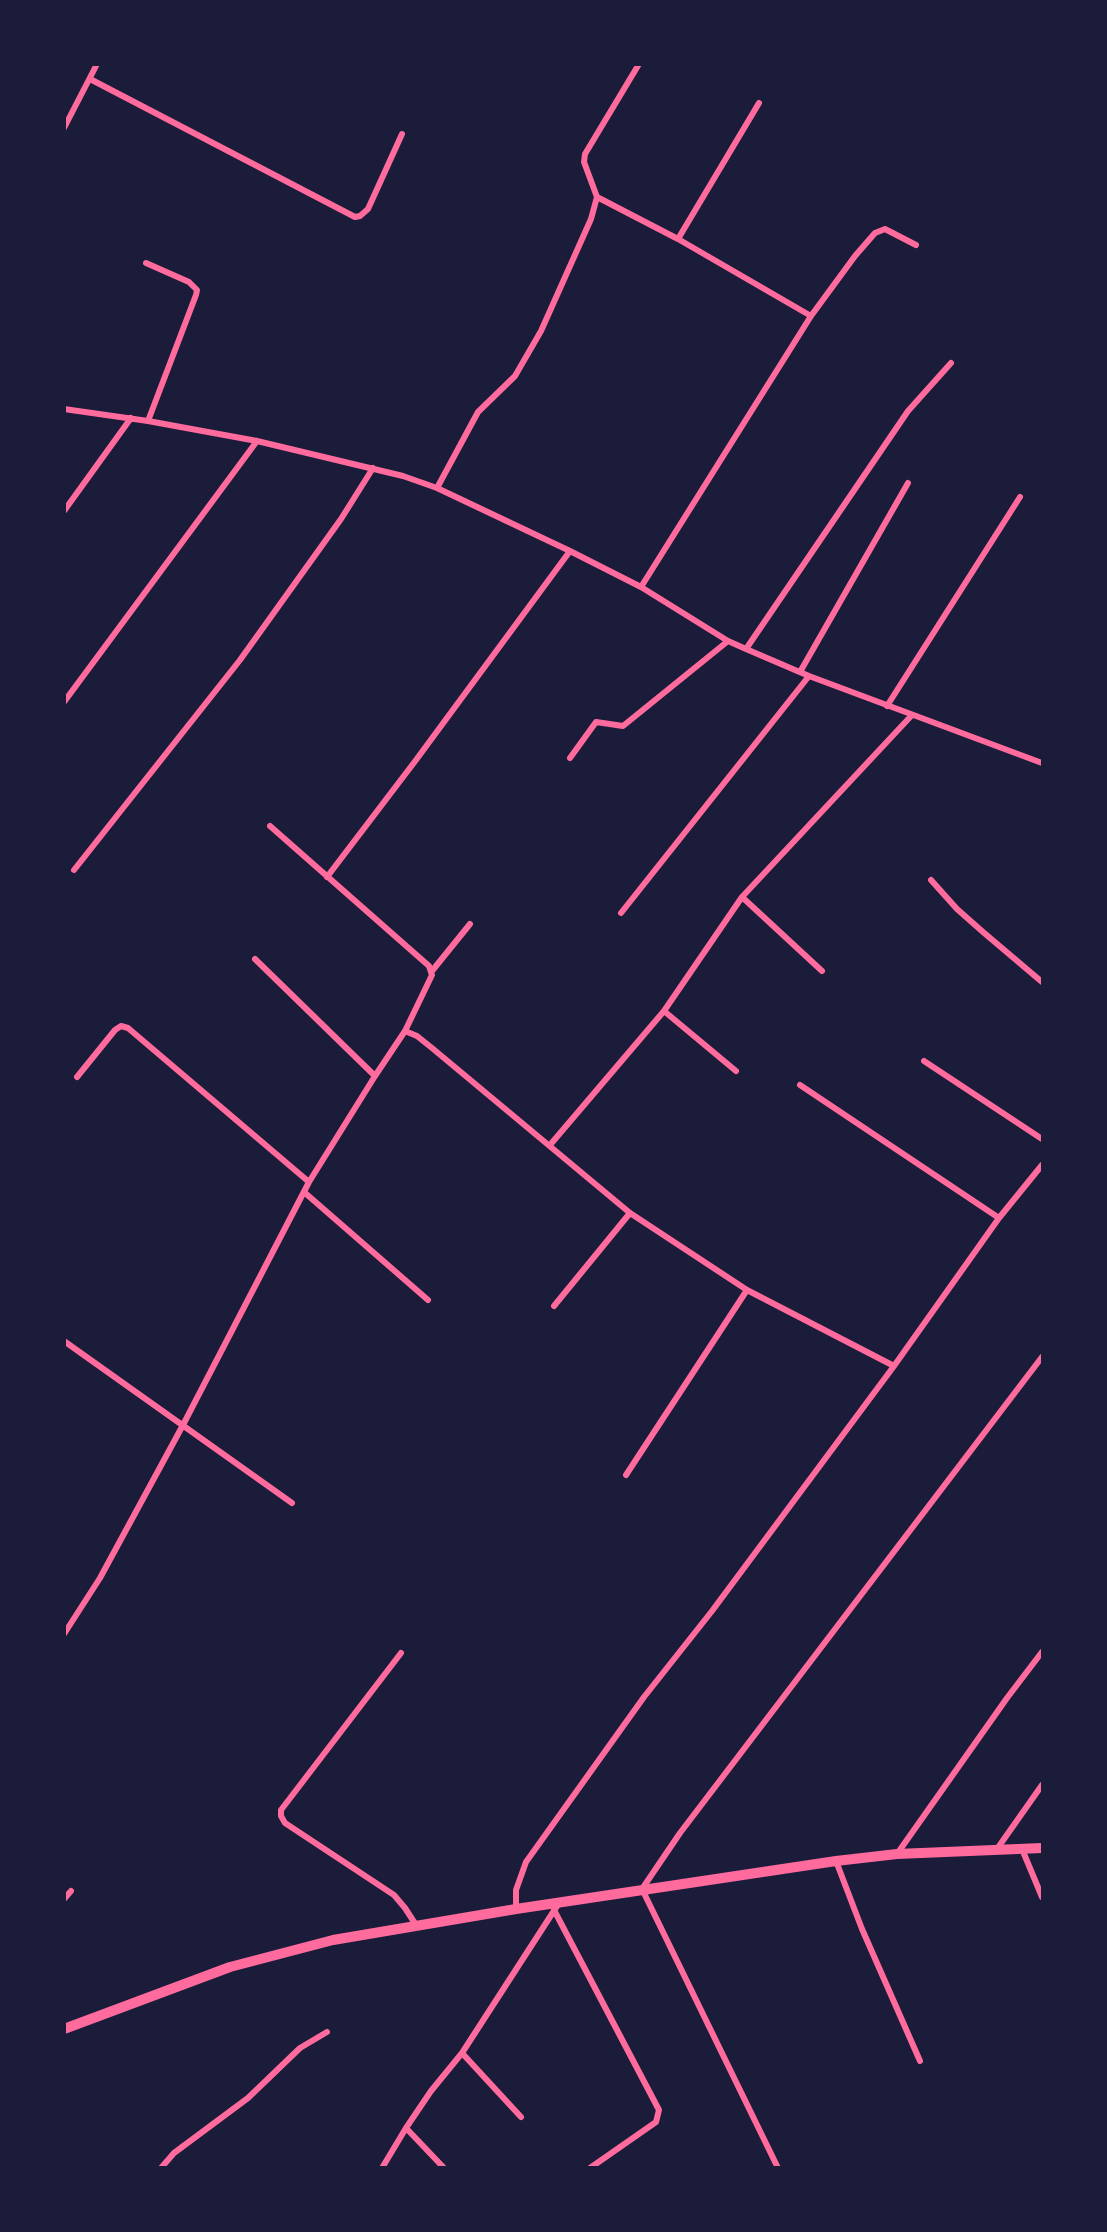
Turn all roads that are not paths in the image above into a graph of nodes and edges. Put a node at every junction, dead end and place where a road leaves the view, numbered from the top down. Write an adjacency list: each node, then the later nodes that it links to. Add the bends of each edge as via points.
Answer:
1 (97, 64): 3 (street)
2 (639, 64): 7 (street, via 585,154 584,162)
3 (90, 79): 5 (street); 6 (street, via 355,217 368,208)
4 (759, 103): 8 (street)
5 (64, 128)
6 (402, 134)
7 (597, 197): 8 (street); 19 (street, via 580,246 525,362 478,412)
8 (678, 239): 11 (street)
9 (916, 245): 11 (street, via 885,229 874,233)
10 (146, 263): 15 (street, via 189,282 196,290)
11 (811, 316): 23 (street)
12 (951, 363): 25 (street, via 908,411)
13 (64, 409): 14 (street)
14 (131, 418): 15 (street); 21 (street)
15 (148, 421): 16 (street)
16 (257, 441): 17 (street); 28 (street)
17 (373, 468): 19 (street); 34 (street, via 240,660)
18 (908, 483): 26 (street)
19 (437, 488): 22 (street)
20 (1020, 497): 29 (street)
21 (64, 511)
22 (570, 550): 23 (street); 35 (street)
23 (641, 587): 24 (street)
24 (728, 641): 25 (street); 31 (street, via 622,726 596,722)
25 (746, 649): 26 (street)
26 (800, 672): 27 (street)
27 (809, 676): 29 (street); 38 (street)
28 (64, 702)
29 (887, 706): 30 (street)
30 (912, 715): 32 (street); 37 (street)
31 (570, 758)
32 (1042, 764)
33 (270, 826): 35 (street)
34 (74, 870)
35 (327, 877): 41 (street)
36 (931, 880): 43 (street, via 957,909)
37 (742, 897): 42 (street); 44 (street)
38 (621, 913)
39 (470, 924): 41 (street)
40 (255, 959): 48 (street)
41 (432, 971): 45 (street)
42 (822, 971)
43 (1042, 982)
44 (664, 1011): 47 (street); 52 (street)
45 (405, 1031): 48 (street); 52 (street, via 417,1036)
46 (924, 1061): 51 (street)
47 (736, 1071)
48 (375, 1076): 54 (street)
49 (77, 1077): 54 (street, via 116,1030 121,1026 128,1028)
50 (800, 1085): 57 (street)
51 (1042, 1139)
52 (550, 1145): 56 (street)
53 (1042, 1165): 57 (street)
54 (309, 1182): 55 (street)
55 (304, 1192): 59 (street); 64 (street)
56 (630, 1213): 58 (street); 60 (street)
57 (999, 1218): 63 (street)
58 (747, 1290): 63 (street); 65 (street)
59 (428, 1300)
60 (554, 1306)
61 (64, 1341): 64 (street)
62 (1042, 1357): 76 (street, via 680,1833)
63 (894, 1366): 81 (street, via 644,1697 526,1862 516,1890)
64 (183, 1425): 66 (street); 67 (street, via 100,1578)
65 (626, 1475)
66 (292, 1503)
67 (64, 1634)
68 (1042, 1652): 74 (street)
69 (401, 1653): 82 (street, via 281,1810 281,1816 394,1895)
70 (1042, 1785): 72 (street)
71 (1042, 1848): 73 (street)
72 (997, 1849): 73 (street); 74 (street)
73 (1022, 1849): 78 (street)
74 (897, 1854): 75 (street)
75 (836, 1861): 76 (street); 86 (street)
76 (642, 1890): 80 (street); 93 (street)
77 (71, 1891): 79 (street)
78 (1042, 1897)
79 (64, 1899)
80 (557, 1907): 81 (street); 85 (street); 92 (street, via 659,2110 656,2122)
81 (516, 1909): 82 (street)
82 (416, 1925): 83 (street, via 333,1940 241,1964)
83 (64, 2029)
84 (327, 2032): 89 (street, via 300,2048 248,2098 174,2153)
85 (462, 2053): 87 (street); 88 (street)
86 (920, 2061)
87 (520, 2117)
88 (406, 2128): 90 (street); 91 (street)
89 (161, 2168)
90 (382, 2168)
91 (444, 2168)
92 (590, 2168)
93 (778, 2168)

